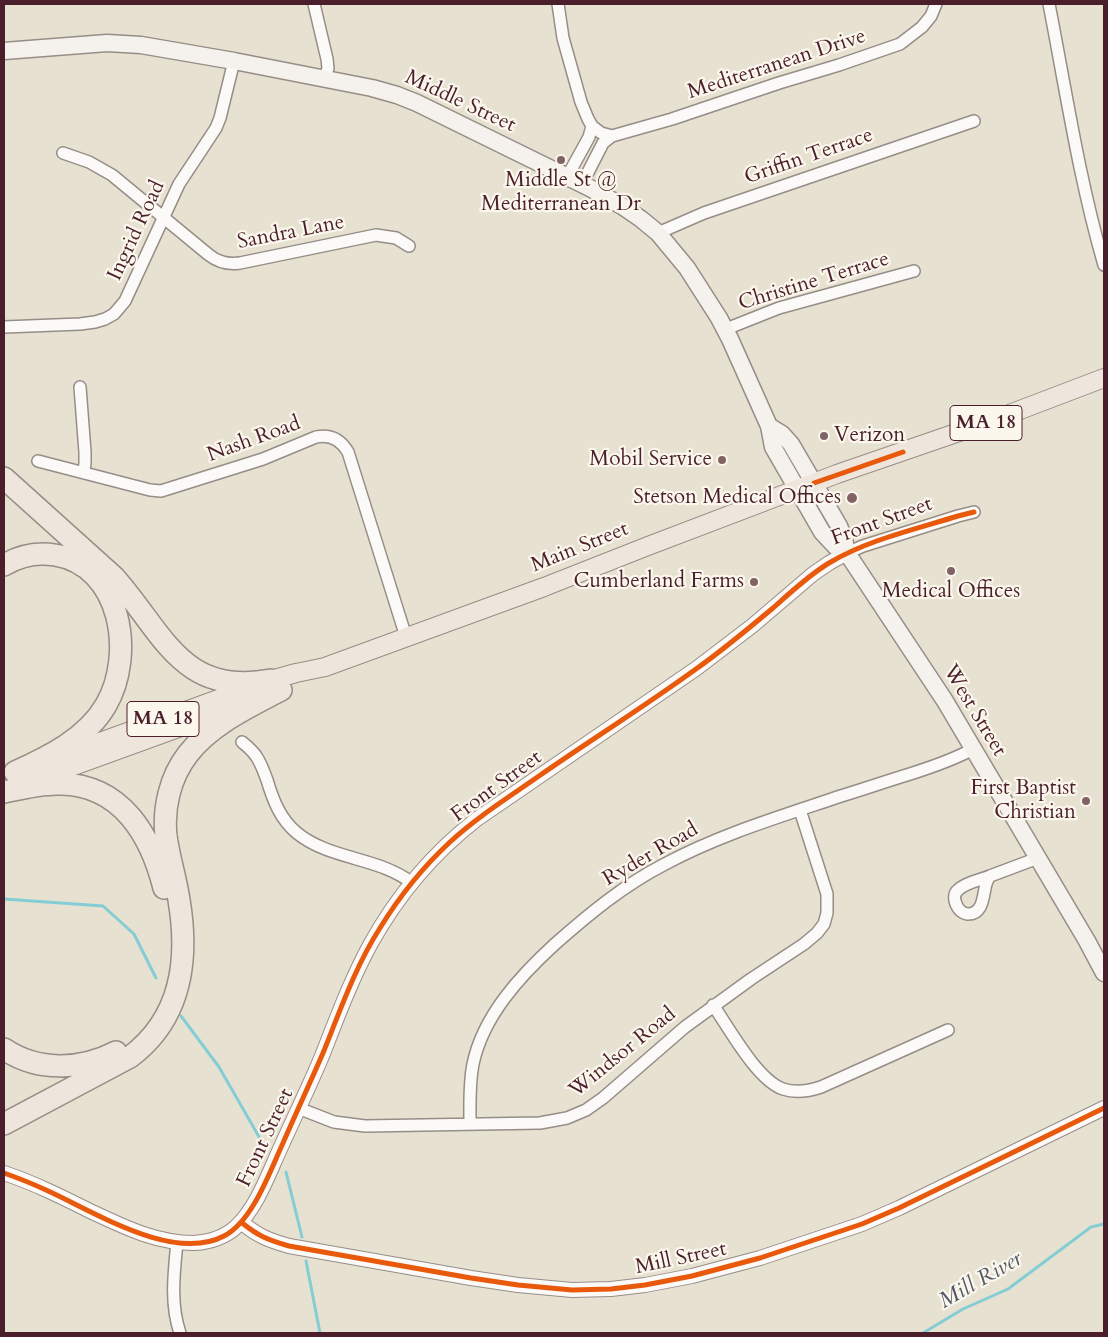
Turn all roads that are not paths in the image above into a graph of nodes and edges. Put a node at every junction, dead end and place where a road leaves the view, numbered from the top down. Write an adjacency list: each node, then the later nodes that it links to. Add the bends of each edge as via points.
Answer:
1 (314, 4): 7 (street, via 327,59)
2 (558, 4): 9 (street, via 568,60)
3 (936, 4): 10 (street, Mediterranean Drive, via 922,27 900,44)
4 (1049, 4): 16 (street, via 1082,177)
5 (4, 50): 6 (main road, Middle Street, via 128,43)
6 (234, 61): 7 (main road, Middle Street); 13 (street, Ingrid Road, via 216,128 179,184)
7 (326, 78): 12 (main road, Middle Street, via 387,92 417,103)
8 (974, 121): 14 (street, Griffin Terrace, via 704,212)
9 (592, 126): 10 (street); 12 (street)
10 (612, 136): 12 (street)
11 (63, 154): 13 (street, Sandra Lane, via 112,175)
12 (574, 180): 14 (main road, Middle Street, via 622,206)
13 (164, 218): 15 (street, Sandra Lane, via 214,259 229,264 368,236 396,238); 18 (street, Ingrid Road, via 124,302 114,314 80,324)
14 (658, 233): 19 (main road, Middle Street, via 687,268)
15 (409, 246)
16 (1104, 265)
17 (914, 271): 19 (street, Christine Terrace, via 779,308)
18 (4, 327)
19 (726, 329): 22 (main road, Middle Street)
20 (1104, 378): 26 (main road, Main Street / MA 18)
21 (80, 387): 24 (street)
22 (769, 426): 26 (main road, Middle Street, via 787,439); 27 (main road, Middle Street, via 773,447)
23 (38, 461): 24 (street, Nash Road)
24 (84, 473): 31 (street, Nash Road, via 160,491 263,459 316,437 328,436 338,440 346,447 350,458)
25 (4, 478): 32 (highway, via 114,577 184,663 222,681)
26 (814, 483): 27 (main road, Main Street / MA 18); 29 (main road, Middle Street, via 839,526)
27 (797, 490): 29 (main road, Middle Street, via 822,532); 31 (main road, Main Street / MA 18)
28 (974, 512): 29 (street, Front Street)
29 (847, 554): 34 (main road, West Street, via 938,690); 40 (street, Front Street, via 813,574 697,668 477,819 446,845)
30 (4, 565): 35 (highway, via 37,554 61,556 76,562 89,570 104,588 115,610 120,634 117,678 100,713 68,743)
31 (406, 637): 32 (main road, Main Street / MA 18, via 325,667 306,678)
32 (276, 685): 35 (main road, Main Street / MA 18); 36 (main road, Main Street / MA 18, via 194,723); 47 (highway, via 203,737 183,760 170,789 166,837 180,901 183,942 177,990 163,1023 130,1057)
33 (242, 742): 40 (street, via 256,756 281,815 297,833 316,845 394,872)
34 (973, 749): 37 (street, Ryder Road, via 941,764); 38 (main road, West Street)
35 (10, 774)
36 (4, 792): 44 (highway, via 45,785 76,785 98,792 124,809 142,832 156,861 166,897 170,935 167,977 158,1006 142,1031 121,1049 96,1061 65,1066 31,1062)
37 (800, 810): 42 (street, Windsor Road, via 827,894 824,924 804,944); 48 (street, Ryder Road, via 716,839 663,864 589,914 552,947 506,996 489,1022 474,1063)
38 (1038, 858): 39 (street); 41 (main road, West Street)
39 (989, 877)
40 (412, 883): 45 (street, Front Street, via 359,966)
41 (1104, 973)
42 (713, 1005): 43 (street, via 760,1073 774,1085 790,1091 821,1087); 48 (street, Windsor Road, via 586,1110 552,1122)
43 (948, 1030)
44 (4, 1049)
45 (298, 1108): 48 (street, Windsor Road, via 326,1120 351,1125); 50 (street, Front Street, via 264,1185)
46 (1104, 1108): 50 (street, Mill Street, via 862,1224 760,1258 645,1285 572,1290 471,1278 289,1246 265,1239)
47 (4, 1124)
48 (470, 1124)
49 (4, 1173): 51 (street, Front Street, via 46,1189 140,1234)
50 (241, 1222): 51 (street, Front Street, via 216,1239)
51 (177, 1242): 52 (street, via 174,1299)
52 (180, 1333)

